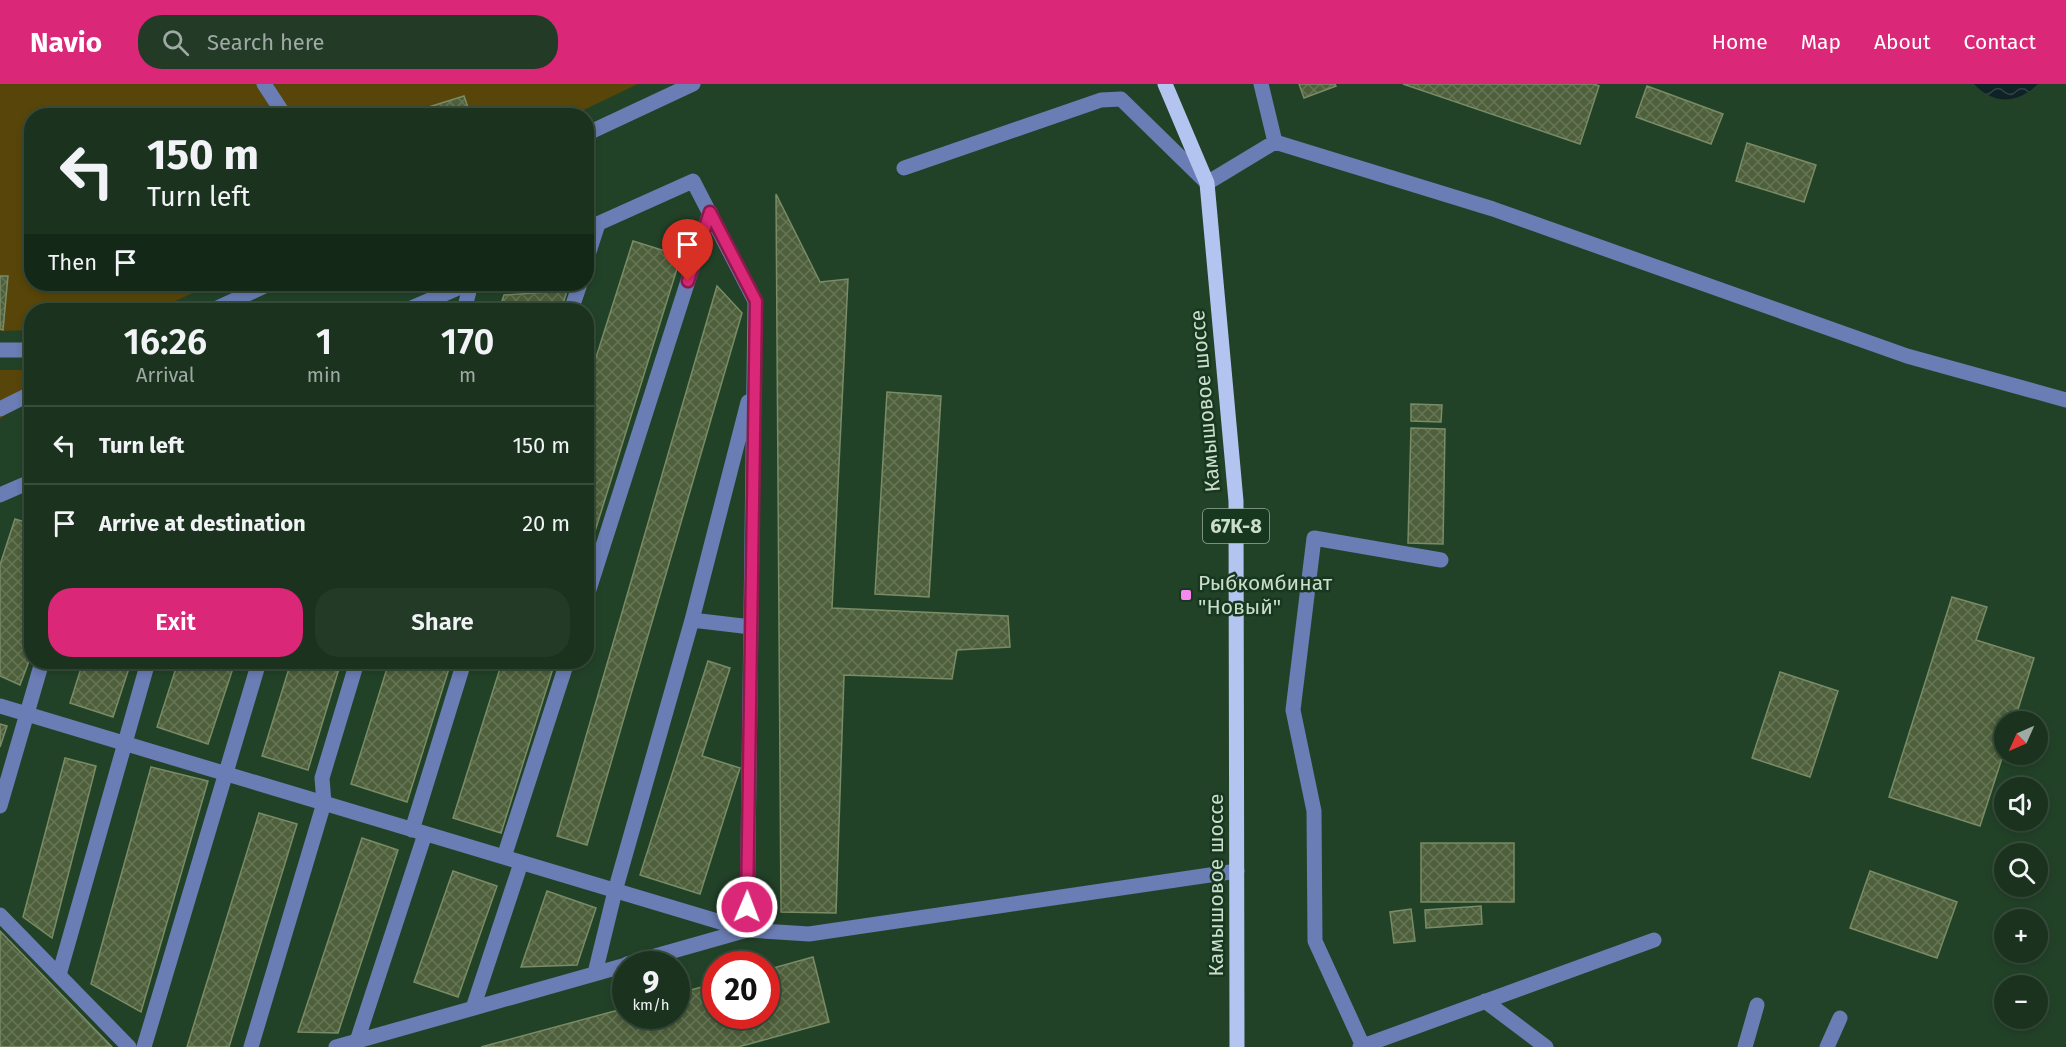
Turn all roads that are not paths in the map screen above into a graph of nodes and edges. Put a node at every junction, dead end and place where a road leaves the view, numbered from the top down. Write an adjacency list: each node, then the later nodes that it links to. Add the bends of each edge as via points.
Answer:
1 (264, 84): 5 (street)
2 (693, 84): 6 (street)
3 (1165, 84): 9 (main road, Камышовое шоссе / 67К-8)
4 (1261, 84): 7 (street)
5 (280, 108)
6 (594, 130)
7 (1275, 142): 9 (street); 20 (street, via 1493,209 1907,356)
8 (904, 168): 9 (street, via 1101,100 1121,99)
9 (1207, 183): 43 (main road, Камышовое шоссе / 67К-8, via 1236,501)
10 (710, 212): 11 (street, via 693,181); 18 (street, via 756,301); 25 (street)
11 (594, 226)
12 (254, 291): 14 (street)
13 (451, 291): 15 (street)
14 (228, 303)
15 (423, 303)
16 (0, 350): 17 (street)
17 (24, 350)
18 (754, 379): 26 (street); 27 (street)
19 (24, 397): 21 (street)
20 (2066, 400)
21 (0, 409)
22 (24, 484): 23 (street)
23 (0, 495)
24 (1441, 560): 57 (street, via 1314,538 1293,710 1314,811 1315,941)
25 (594, 574)
26 (692, 620): 27 (street); 44 (street)
27 (751, 627): 46 (street)
28 (40, 669): 35 (street)
29 (146, 669): 36 (street)
30 (257, 669): 37 (street)
31 (355, 669): 38 (street, via 322,778)
32 (462, 669): 40 (street)
33 (565, 669): 41 (street)
34 (0, 706): 35 (street)
35 (28, 714): 36 (street); 39 (street)
36 (124, 743): 37 (street); 51 (street)
37 (226, 774): 38 (street); 59 (street)
38 (324, 803): 40 (street); 60 (street)
39 (0, 806)
40 (418, 832): 41 (street); 56 (street)
41 (504, 857): 42 (street)
42 (521, 862): 44 (street); 54 (street)
43 (1237, 871): 46 (street, via 809,934); 62 (main road, Камышовое шоссе / 67К-8)
44 (615, 891): 46 (street); 50 (street)
45 (0, 915): 51 (street)
46 (747, 930): 48 (street)
47 (1654, 940): 52 (street)
48 (674, 951)
49 (612, 969): 50 (street)
50 (596, 973): 54 (street)
51 (59, 975): 58 (street)
52 (1485, 1001): 57 (street); 63 (street)
53 (1757, 1005): 64 (street)
54 (473, 1008): 56 (street)
55 (1840, 1018): 65 (street)
56 (357, 1041): 61 (street)
57 (1362, 1046)
58 (129, 1047)
59 (144, 1047)
60 (251, 1047)
61 (336, 1047)
62 (1237, 1047)
63 (1546, 1047)
64 (1745, 1047)
65 (1827, 1047)

